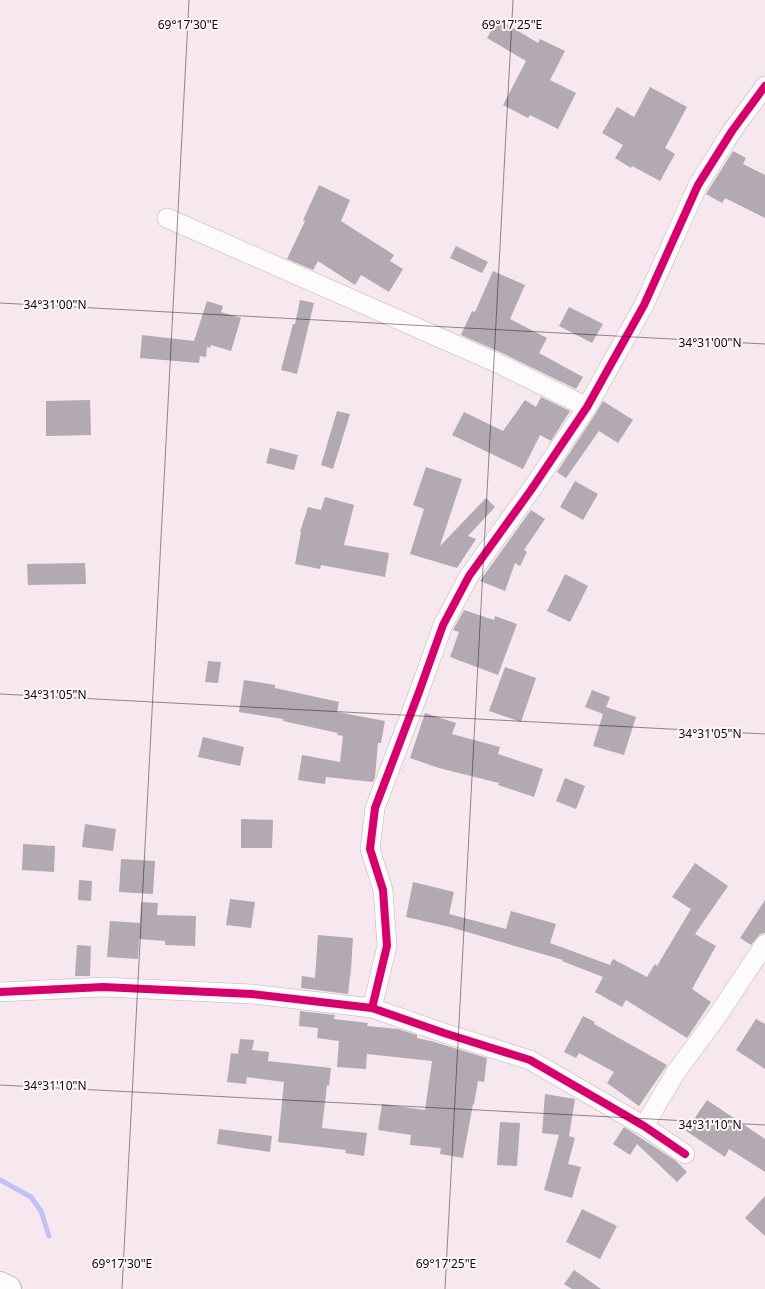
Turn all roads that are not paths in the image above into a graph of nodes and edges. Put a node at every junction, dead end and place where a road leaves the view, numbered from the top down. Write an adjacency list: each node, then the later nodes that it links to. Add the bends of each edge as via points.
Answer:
1 (765, 86): 3 (street, via 698,185 644,305)
2 (167, 218): 3 (street, via 495,362)
3 (587, 407): 6 (street, via 464,584 443,624 374,808 370,849 383,890 387,946)
4 (765, 944): 7 (street, via 676,1072)
5 (3, 992): 6 (street, via 103,987 252,994)
6 (372, 1008): 7 (street, via 530,1060)
7 (644, 1126): 8 (street)
8 (685, 1154)
9 (0, 1285): 10 (main road)
10 (8, 1289)

